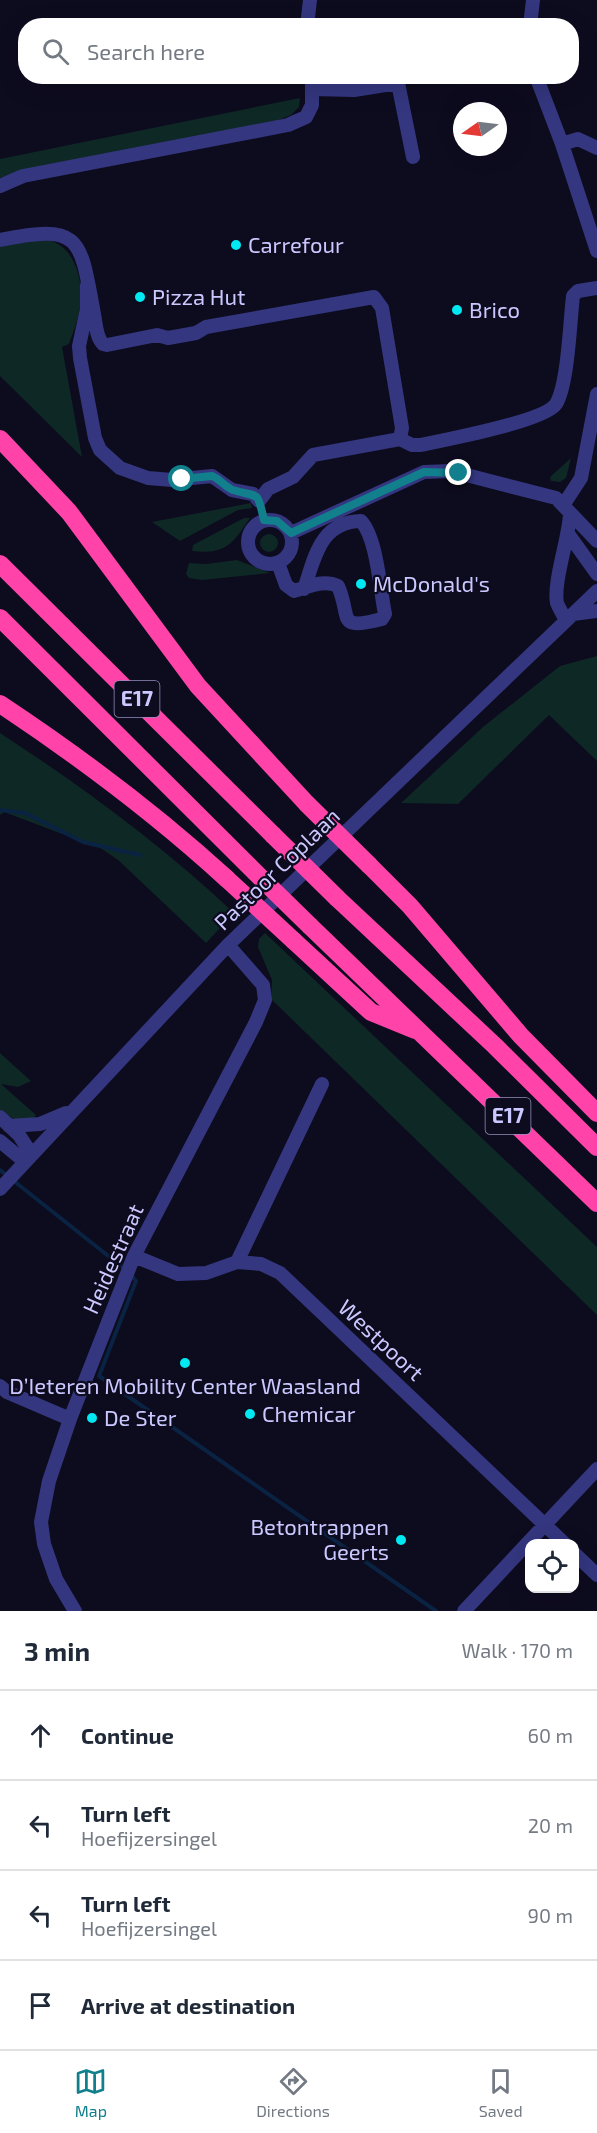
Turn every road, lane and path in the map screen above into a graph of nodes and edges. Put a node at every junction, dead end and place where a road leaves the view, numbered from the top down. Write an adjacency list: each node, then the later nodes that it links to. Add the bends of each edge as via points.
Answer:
1 (310, 0): 3 (street)
2 (533, 0): 4 (street)
3 (308, 18)
4 (531, 18)
5 (313, 84): 13 (street, via 312,105 306,117 288,125 23,176)
6 (319, 84): 7 (street, via 354,90)
7 (392, 84)
8 (398, 84): 12 (street)
9 (539, 84): 10 (street)
10 (562, 144): 11 (street, via 578,139); 15 (street)
11 (597, 148)
12 (413, 157)
13 (0, 186)
14 (0, 240): 16 (street, via 50,232 67,237 79,250)
15 (597, 251)
16 (87, 285): 20 (street, via 98,336 107,345 156,335 168,338 196,333 206,327 374,297 382,308 402,428); 22 (street, via 87,309 79,346 100,450 109,461 132,474 163,481 212,476 232,490 252,494)
17 (597, 288): 20 (street, via 578,291 573,296 560,394 552,409 542,415 421,445)
18 (597, 394): 23 (street, via 581,478)
19 (0, 439): 21 (highway)
20 (400, 439): 22 (street, via 313,455 293,477 268,489)
21 (6, 452): 41 (highway, bridge, via 69,512 198,686 307,804 410,906 521,1036)
22 (260, 501): 24 (street)
23 (567, 509): 25 (street, via 536,491 451,471 424,472); 26 (street); 27 (street)
24 (264, 520): 25 (street, via 277,521); 28 (street, via 249,534 249,548 263,563)
25 (291, 533): 28 (street, via 292,548)
26 (569, 535): 30 (street); 34 (street, via 557,587 557,603)
27 (597, 541)
28 (278, 563): 31 (street, via 286,585 294,591)
29 (0, 564): 44 (highway, E17, bridge, via 337,898)
30 (597, 574)
31 (304, 589): 31 (street, via 324,582 338,586 346,618 352,624 382,619 385,614 372,546 368,529 360,521 344,524 323,538)
32 (597, 591): 34 (street, Pastoor Coplaan)
33 (597, 611): 34 (street)
34 (568, 617): 37 (street, Pastoor Coplaan)
35 (0, 618): 38 (highway, E17, bridge, via 244,862)
36 (0, 704): 38 (highway, bridge, via 187,842 371,1012)
37 (228, 945): 40 (street, Pastoor Coplaan); 48 (street, Heidestraat, via 263,985 265,1000)
38 (424, 1034): 47 (highway, E17)
39 (322, 1084): 49 (street)
40 (76, 1107): 42 (street, via 40,1124); 45 (street, Pastoor Coplaan)
41 (597, 1113)
42 (5, 1122): 45 (street, via 19,1135)
43 (0, 1141): 45 (street)
44 (597, 1148)
45 (28, 1158): 46 (street, Pastoor Coplaan)
46 (0, 1189)
47 (597, 1203)
48 (134, 1256): 49 (street, Westpoort, via 178,1274 206,1273); 51 (street, Heidestraat)
49 (237, 1262): 53 (street, Westpoort, via 261,1264 280,1273)
50 (0, 1386): 51 (street)
51 (70, 1419): 57 (street, Heidestraat, via 49,1481 41,1522 49,1562)
52 (597, 1469): 53 (street)
53 (544, 1523): 54 (street, Westpoort); 58 (street)
54 (560, 1539)
55 (579, 1558): 56 (street)
56 (597, 1575)
57 (75, 1611)
58 (464, 1611)

